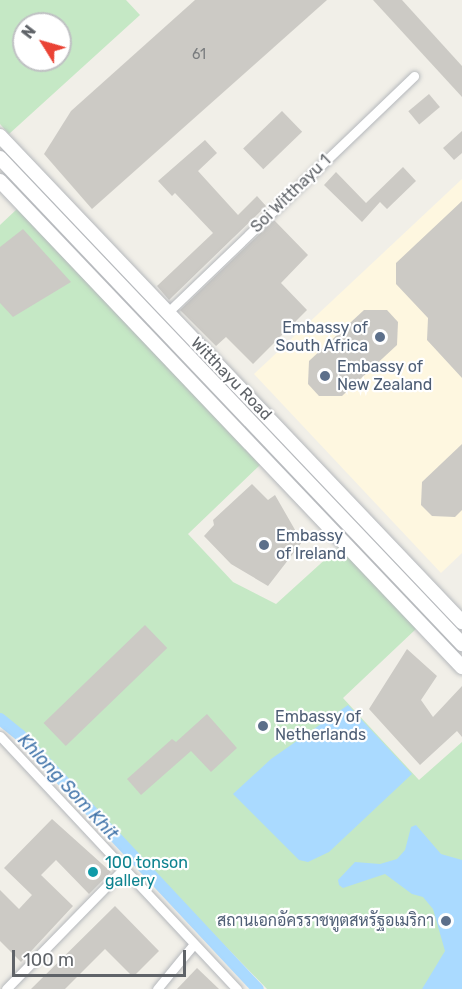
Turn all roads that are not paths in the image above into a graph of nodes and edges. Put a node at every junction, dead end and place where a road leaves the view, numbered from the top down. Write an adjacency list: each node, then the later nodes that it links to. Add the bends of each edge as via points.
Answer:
1 (414, 76): 5 (street, Soi Witthayu 1)
2 (0, 136): 5 (main road, Witthayu Road)
3 (0, 158): 7 (main road, Witthayu Road)
4 (0, 181): 10 (main road, Witthayu Road)
5 (168, 312): 6 (main road, Witthayu Road)
6 (401, 557): 7 (main road); 8 (main road, Witthayu Road)
7 (390, 568): 9 (main road, Witthayu Road)
8 (462, 622)
9 (462, 644)
10 (462, 667)
11 (0, 736): 12 (street)
12 (124, 868): 13 (street); 14 (street)
13 (194, 944): 15 (street); 16 (street)
14 (6, 989)
15 (157, 989)
16 (237, 989)

